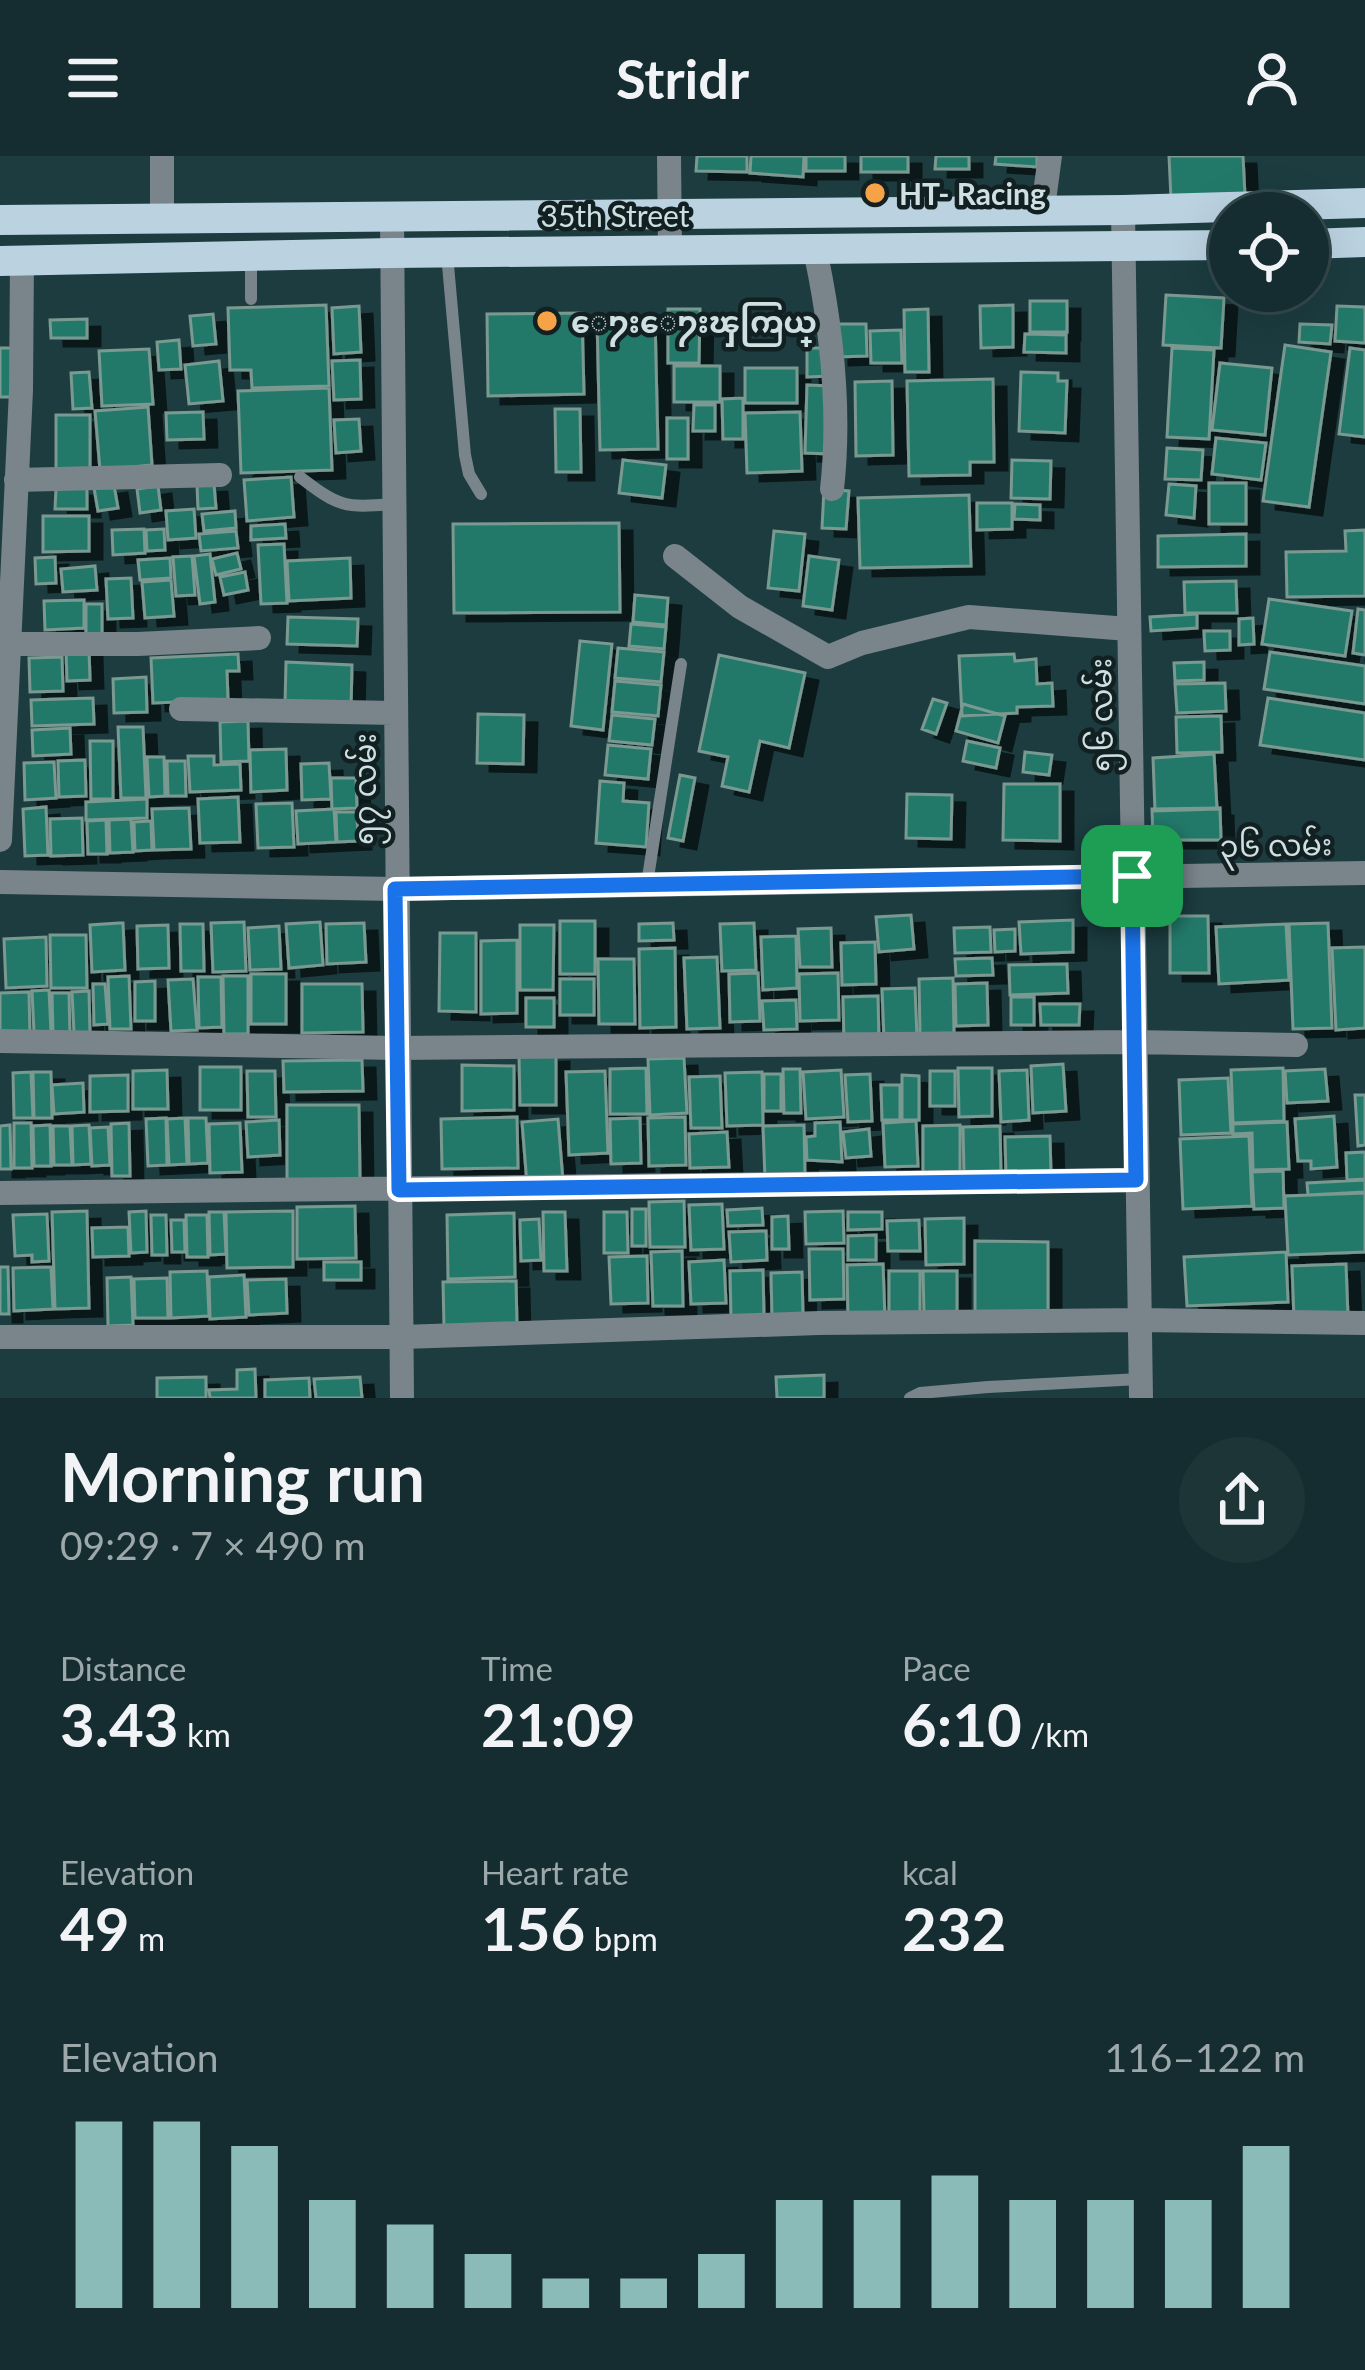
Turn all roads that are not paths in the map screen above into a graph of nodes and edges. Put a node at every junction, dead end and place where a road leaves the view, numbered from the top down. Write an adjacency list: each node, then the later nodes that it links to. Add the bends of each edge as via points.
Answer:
1 (162, 156): 8 (street)
2 (669, 156): 7 (street)
3 (1050, 156): 5 (street)
4 (1365, 203): 6 (main road, 35th Street)
5 (1043, 208): 6 (main road, 35th Street); 7 (main road, 35th Street)
6 (1123, 211): 14 (street, ၅၆ လမ်း)
7 (670, 214): 9 (main road, 35th Street); 16 (street)
8 (162, 217): 9 (main road, 35th Street); 10 (main road, 35th Street)
9 (392, 217): 17 (street, ၅၇ လမ်း)
10 (0, 220)
11 (1365, 242): 12 (main road)
12 (1329, 243)
13 (1209, 245): 14 (main road, 35th Street)
14 (1124, 247): 15 (main road, 35th Street); 30 (street, ၅၆ လမ်း)
15 (815, 250): 16 (main road, 35th Street); 25 (street, via 831,328)
16 (670, 251): 18 (main road, 35th Street)
17 (392, 253): 18 (main road, 35th Street); 19 (main road, 35th Street); 27 (street, ၅၇ လမ်း)
18 (447, 253): 26 (lane, via 465,455)
19 (250, 256): 20 (main road, 35th Street); 21 (lane)
20 (11, 260): 24 (street)
21 (251, 299)
22 (220, 475): 24 (street)
23 (300, 477): 27 (lane, via 332,502)
24 (16, 480): 29 (street)
25 (832, 489)
26 (481, 494)
27 (393, 504): 35 (street, ၅၇ လမ်း)
28 (675, 556): 30 (street, via 740,607 828,657 969,616)
29 (5, 597): 32 (street)
30 (1129, 628): 38 (street, ၅၆ လမ်း)
31 (259, 638): 32 (street)
32 (10, 644): 36 (street)
33 (681, 664): 40 (lane)
34 (181, 709): 35 (street)
35 (394, 712): 41 (street, ၅၇ လမ်း)
36 (0, 840)
37 (1365, 873): 38 (street, ၃၆ လမ်း)
38 (1132, 876): 40 (street, ၃၆ လမ်း); 43 (street, ၅၆ လမ်း)
39 (0, 883): 41 (street, ၃၆ လမ်း)
40 (647, 884): 41 (street, ၃၆ လမ်း)
41 (395, 889): 45 (street, ၅၇ လမ်း)
42 (0, 1041): 45 (street)
43 (1134, 1042): 44 (street); 45 (street); 46 (street, ၅၆ လမ်း)
44 (1295, 1046)
45 (397, 1048): 47 (street, ၅၇ လမ်း)
46 (1136, 1180): 47 (street); 49 (street, ၅၆ လမ်း)
47 (399, 1190): 48 (street); 52 (street, ၅၇ လမ်း)
48 (0, 1193)
49 (1139, 1320): 50 (street); 52 (street); 53 (street, ၅၆ လမ်း)
50 (1365, 1323)
51 (0, 1337): 52 (street)
52 (402, 1337): 54 (street, ၅၇ လမ်း)
53 (1141, 1388): 55 (lane, via 988,1387)
54 (402, 1398)
55 (910, 1398)

